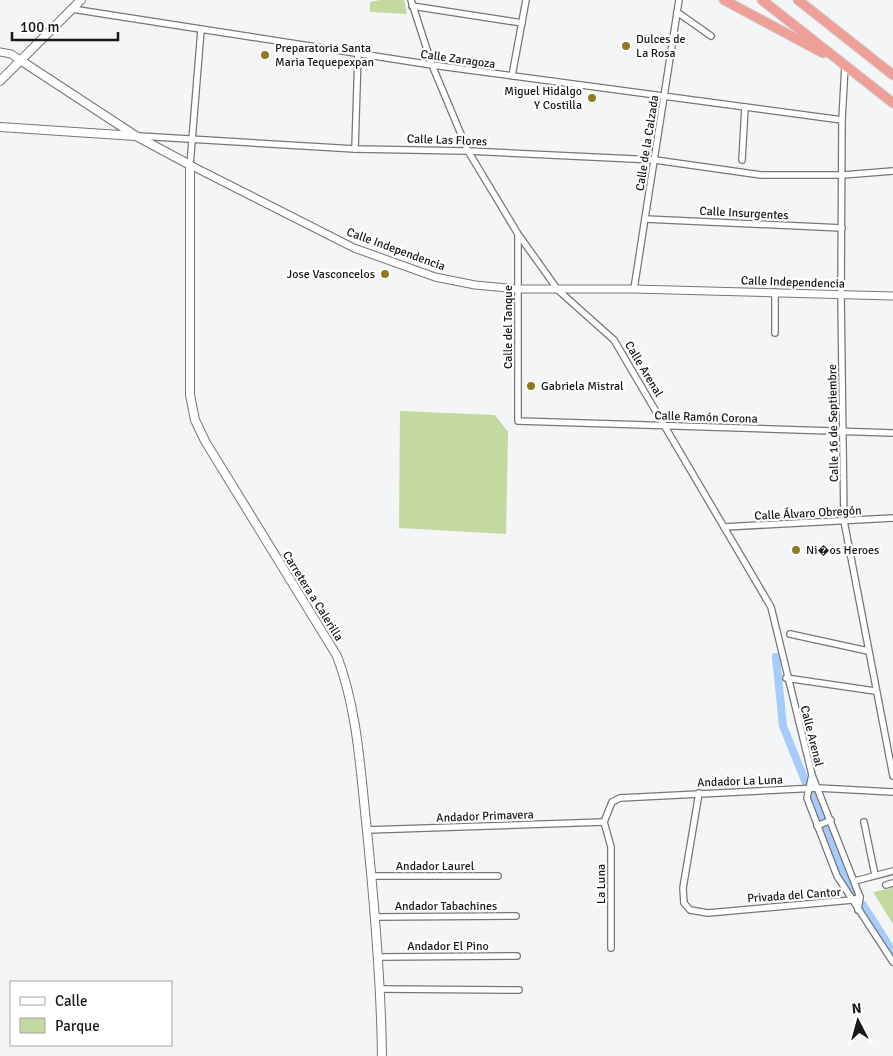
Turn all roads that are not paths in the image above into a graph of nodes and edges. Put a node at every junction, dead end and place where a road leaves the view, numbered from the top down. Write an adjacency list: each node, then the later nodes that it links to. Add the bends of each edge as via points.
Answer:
1 (81, 0): 8 (main road)
2 (526, 0): 10 (street)
3 (679, 0): 9 (street, Calle de la Calzada)
4 (724, 0): 16 (highway)
5 (762, 0): 16 (highway)
6 (798, 0): 18 (highway)
7 (412, 3): 10 (street); 17 (street, Calle Arenal)
8 (72, 9): 11 (street, Calle Zaragoza); 15 (main road)
9 (677, 12): 12 (street); 21 (street, Calle de la Calzada)
10 (522, 23): 19 (street)
11 (202, 30): 14 (street, Calle Zaragoza); 27 (street)
12 (711, 36)
13 (0, 52): 15 (street, Calle Independencia)
14 (358, 54): 17 (street, Calle Zaragoza); 28 (street)
15 (20, 60): 20 (main road); 26 (main road, Calle Independencia)
16 (845, 65): 22 (highway); 24 (street, Calle 16 de Septiembre)
17 (432, 66): 19 (street, Calle Zaragoza); 29 (street, Calle Arenal)
18 (893, 75)
19 (512, 76): 21 (street, Calle Zaragoza)
20 (0, 81)
21 (664, 96): 23 (street, Calle Zaragoza); 30 (street, Calle de la Calzada)
22 (893, 103)
23 (745, 107): 24 (street, Calle Zaragoza); 31 (street)
24 (842, 120): 34 (street, Calle 16 de Septiembre)
25 (0, 127): 26 (main road, Calle Las Flores)
26 (136, 136): 27 (street, Calle Las Flores); 32 (main road, Calle Independencia)
27 (192, 138): 28 (street, Calle Las Flores); 32 (street)
28 (355, 149): 29 (street, Calle Las Flores)
29 (468, 151): 30 (street, Calle Las Flores); 37 (street, Calle Arenal)
30 (655, 160): 34 (street, Calle Las Flores, via 761,175); 35 (street, Calle de la Calzada)
31 (742, 160)
32 (190, 165): 38 (street, Calle Independencia, via 354,248 435,277); 65 (main road, Carretera a Calerilla, via 190,395 195,420 337,656 349,688 357,731)
33 (893, 171): 34 (street, Calle Las Flores)
34 (843, 175): 36 (street, Calle 16 de Septiembre)
35 (645, 219): 36 (street, Calle Insurgentes); 39 (street, Calle de la Calzada)
36 (842, 228): 42 (street, Calle 16 de Septiembre)
37 (518, 234): 38 (street, Calle del Tanque); 40 (street, Calle Arenal)
38 (517, 289): 40 (street, Calle Independencia); 45 (street, Calle del Tanque)
39 (634, 289): 40 (street, Calle Independencia); 41 (street, Calle Independencia)
40 (558, 290): 46 (street, Calle Arenal, via 614,340)
41 (775, 292): 42 (street, Calle Independencia); 44 (street)
42 (841, 295): 43 (street, Calle Independencia); 47 (street, Calle 16 de Septiembre)
43 (893, 296)
44 (775, 333)
45 (518, 421): 46 (street, Calle Ramón Corona)
46 (666, 425): 47 (street, Calle Ramón Corona); 51 (street, Calle Arenal)
47 (843, 431): 48 (street, Calle Ramón Corona); 50 (street, Calle 16 de Septiembre)
48 (893, 433)
49 (893, 518): 50 (street, Calle Álvaro Obregón)
50 (844, 520): 51 (street, Calle Álvaro Obregón); 53 (street, Calle 16 de Septiembre)
51 (724, 527): 54 (street, Calle Arenal, via 771,607)
52 (790, 634): 53 (street)
53 (868, 651): 55 (street, Calle 16 de Septiembre)
54 (786, 678): 55 (street); 56 (street, Calle Arenal)
55 (875, 691): 57 (street, Calle 16 de Septiembre)
56 (812, 775): 58 (street, Calle Arenal); 59 (street, Calle Arenal)
57 (893, 776)
58 (809, 788): 59 (street, Andador La Luna); 61 (street, Andador La Luna); 64 (street, Calle Arenal, via 807,798)
59 (818, 788): 60 (street, Andador La Luna); 64 (street, Calle Arenal)
60 (893, 792)
61 (699, 793): 62 (street, Andador La Luna, via 615,799); 74 (street, Privada del Cantor, via 683,888 684,903 690,910 701,914)
62 (604, 822): 65 (street, Andador Primavera); 78 (street, La Luna, via 611,847)
63 (864, 822): 67 (street)
64 (824, 823): 70 (street, Calle Arenal); 74 (street, Calle Arenal, via 837,876)
65 (367, 830): 68 (main road, Carretera a Calerilla)
66 (893, 871): 67 (street)
67 (875, 875): 70 (street)
68 (372, 876): 69 (street, Andador Laurel); 76 (main road, Carretera a Calerilla)
69 (498, 876)
70 (854, 881): 73 (street, Calle Arenal)
71 (893, 883): 72 (street)
72 (886, 885)
73 (860, 897): 74 (street, Privada del Cantor); 75 (street, Calle Arenal)
74 (852, 900): 75 (street, Calle Arenal)
75 (858, 910): 81 (street, Calle Arenal)
76 (376, 916): 77 (street, Andador Tabachines); 80 (main road, Carretera a Calerilla)
77 (516, 916)
78 (612, 948)
79 (517, 956): 80 (street, Andador El Pino)
80 (378, 957): 82 (main road, Carretera a Calerilla)
81 (893, 962)
82 (380, 989): 83 (street); 84 (main road, Carretera a Calerilla)
83 (519, 990)
84 (382, 1056)

